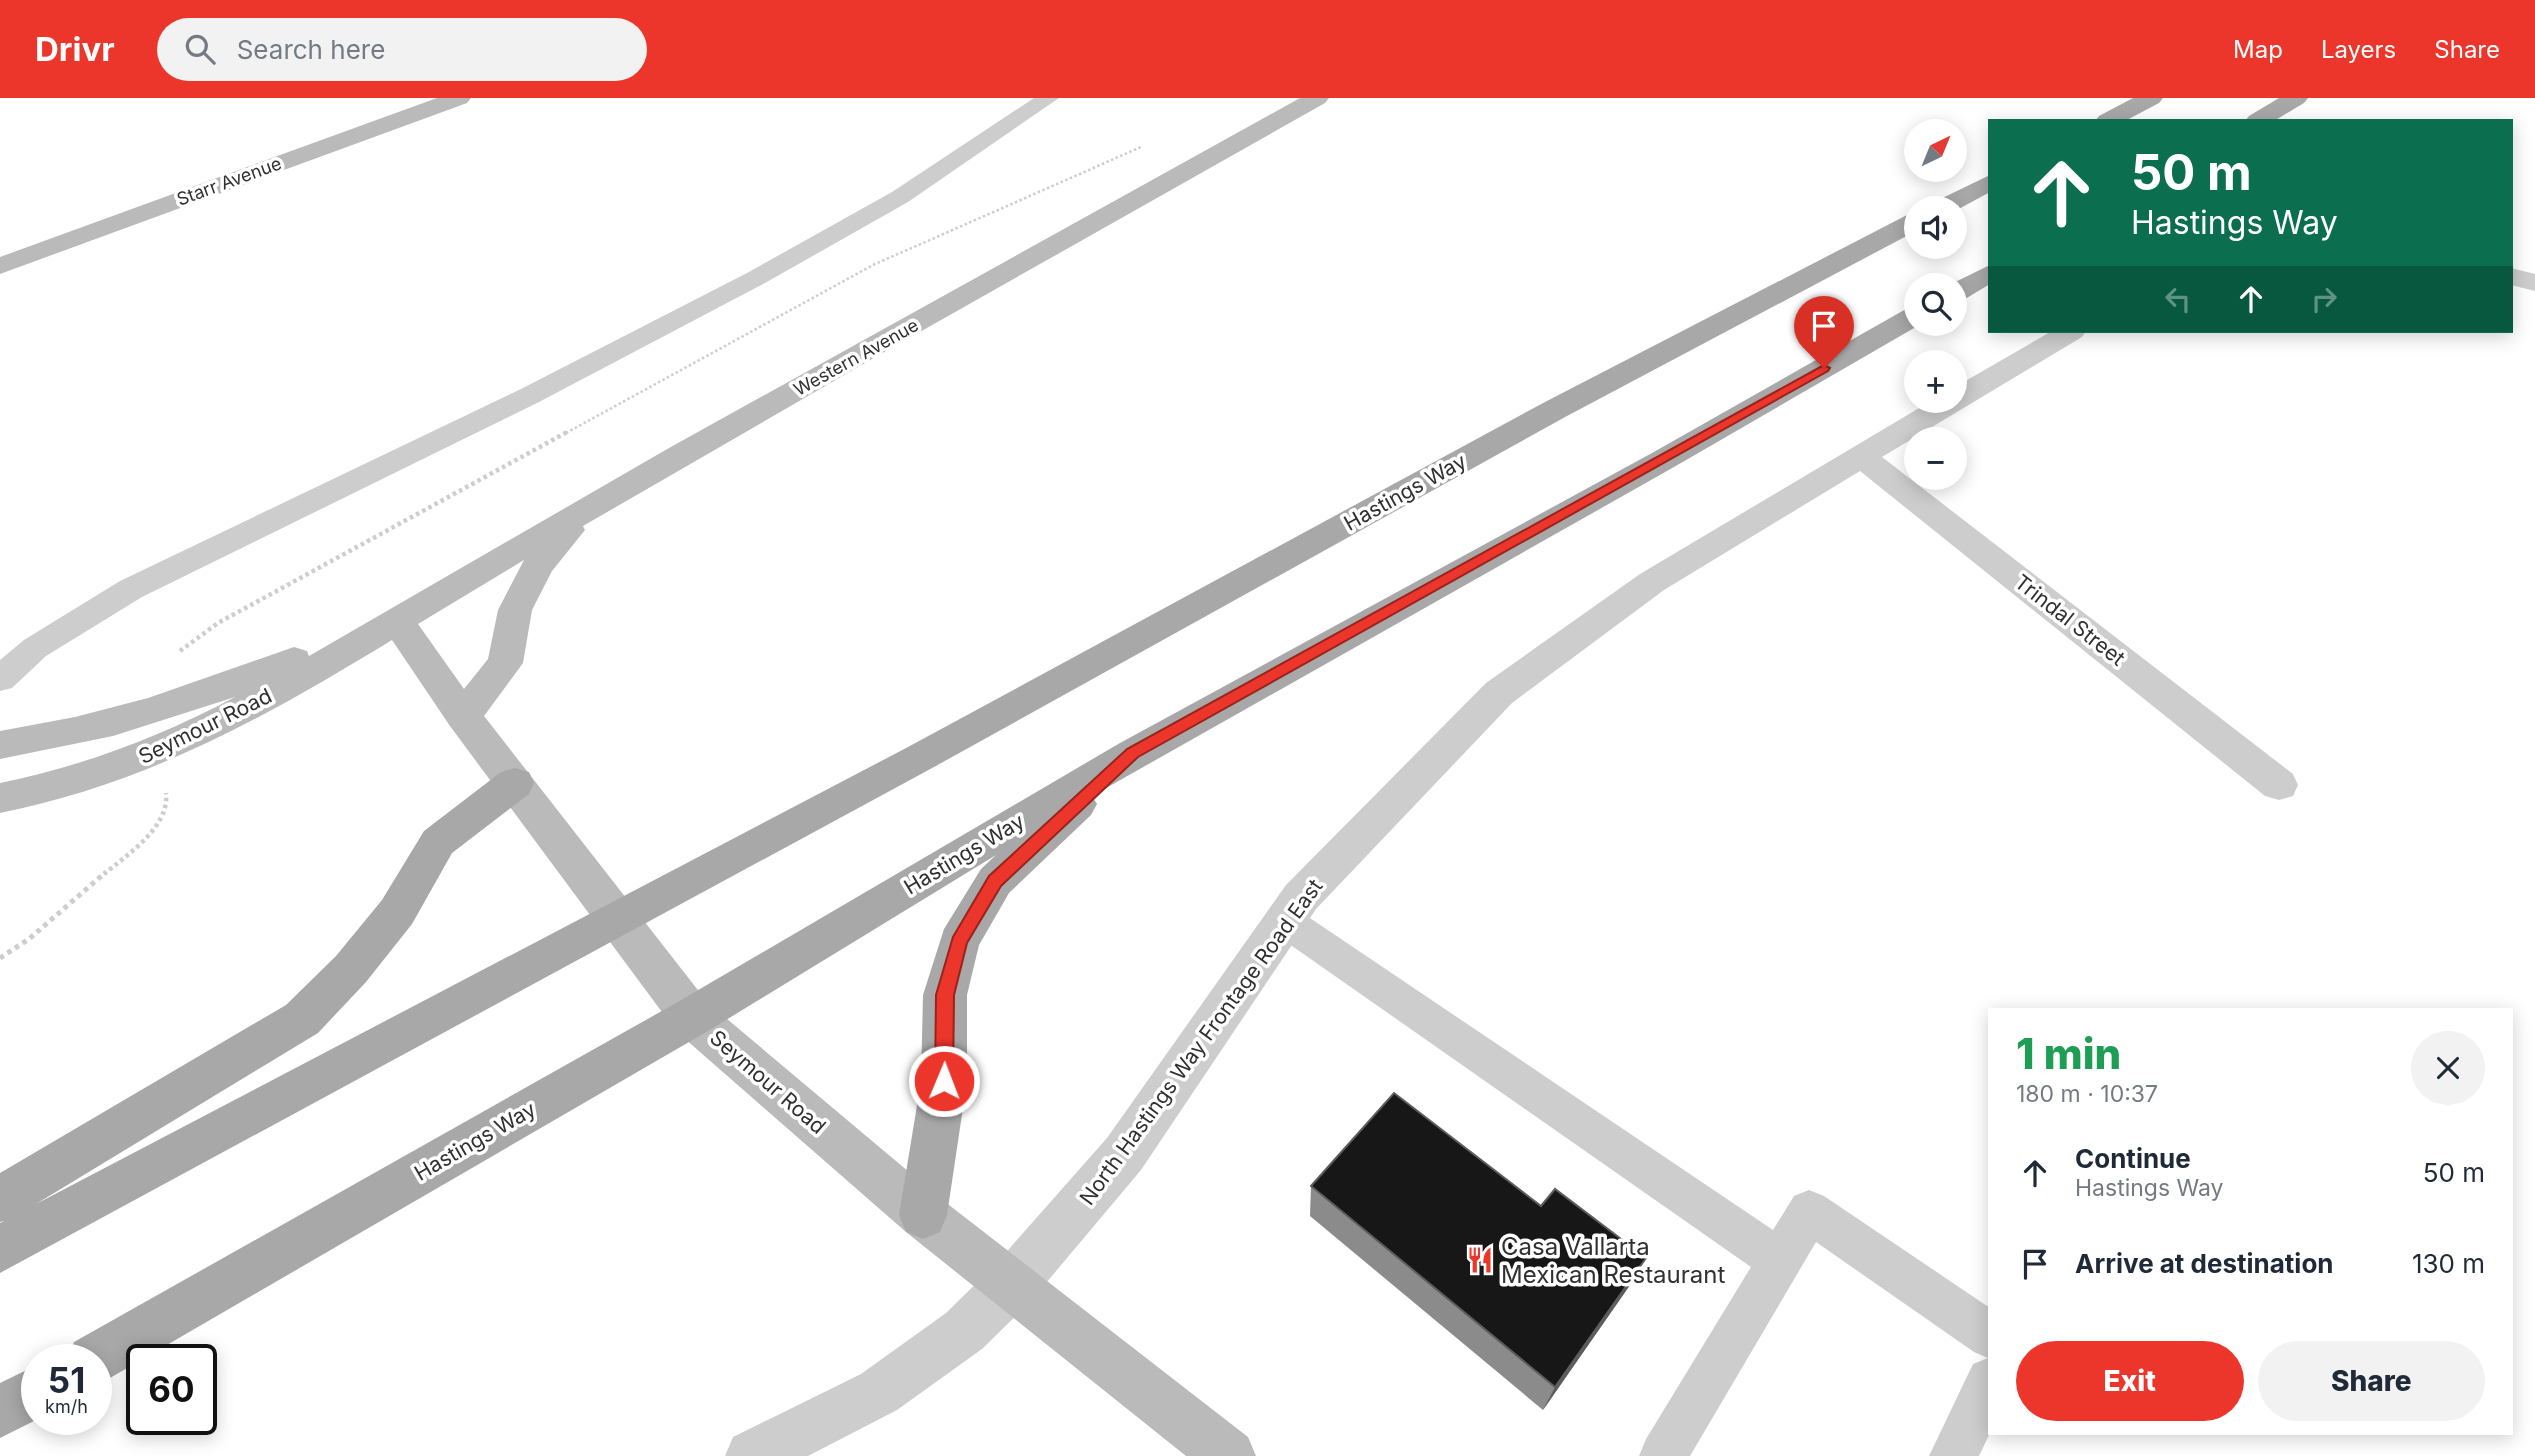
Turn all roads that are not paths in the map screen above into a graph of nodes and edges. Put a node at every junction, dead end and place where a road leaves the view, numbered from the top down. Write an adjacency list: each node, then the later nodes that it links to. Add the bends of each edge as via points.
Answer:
1 (459, 98): 11 (street, Starr Avenue)
2 (1048, 98): 21 (lane, via 900,197 757,278 529,396 131,589 36,648)
3 (1317, 98): 19 (street, Western Avenue)
4 (2151, 98): 6 (main road)
5 (2296, 98): 7 (main road)
6 (2111, 119)
7 (2260, 119)
8 (1988, 184): 9 (main road)
9 (1965, 196)
10 (1904, 227): 28 (main road, Hastings Way, via 1556,409)
11 (0, 266)
12 (1988, 274): 13 (main road)
13 (1967, 286)
14 (1904, 323): 24 (main road, Hastings Way)
15 (2069, 333): 16 (street, North Hastings Way Frontage Road East)
16 (1967, 392)
17 (1932, 413): 18 (street, North Hastings Way Frontage Road East)
18 (1860, 455): 26 (street, Trindal Street); 29 (street, North Hastings Way Frontage Road East, via 1652,582 1499,693 1301,897)
19 (590, 507): 20 (street, Western Avenue); 22 (street, via 538,565 516,610 505,663)
20 (397, 620): 22 (street, Seymour Road); 23 (street, Seymour Road, via 225,687 95,729); 27 (street, Seymour Road, via 247,710 163,749 97,774)
21 (0, 679)
22 (463, 716): 25 (street, Seymour Road)
23 (0, 745)
24 (1133, 753): 30 (main road, Hastings Way); 32 (main road, via 995,881 959,942 945,995 944,1081)
25 (515, 783): 28 (street, Seymour Road); 31 (main road, via 438,842 397,912 351,969 302,1018)
26 (2279, 785)
27 (0, 798)
28 (616, 919): 30 (street, Seymour Road); 33 (main road, Hastings Way)
29 (1285, 921): 34 (lane); 35 (street, North Hastings Way Frontage Road East, via 1124,1154)
30 (692, 1017): 32 (street, Seymour Road); 37 (main road, Hastings Way)
31 (0, 1199)
32 (923, 1215): 35 (street, Seymour Road)
33 (0, 1249)
34 (1780, 1261): 36 (lane, via 1809,1211); 43 (lane)
35 (1012, 1284): 41 (street, North Hastings Way Frontage Road East, via 964,1331 879,1392); 42 (street, Seymour Road)
36 (1988, 1335)
37 (112, 1349)
38 (1988, 1385): 44 (lane)
39 (21, 1400): 40 (main road)
40 (0, 1412)
41 (752, 1456)
42 (1229, 1456)
43 (1663, 1456)
44 (1953, 1456)

